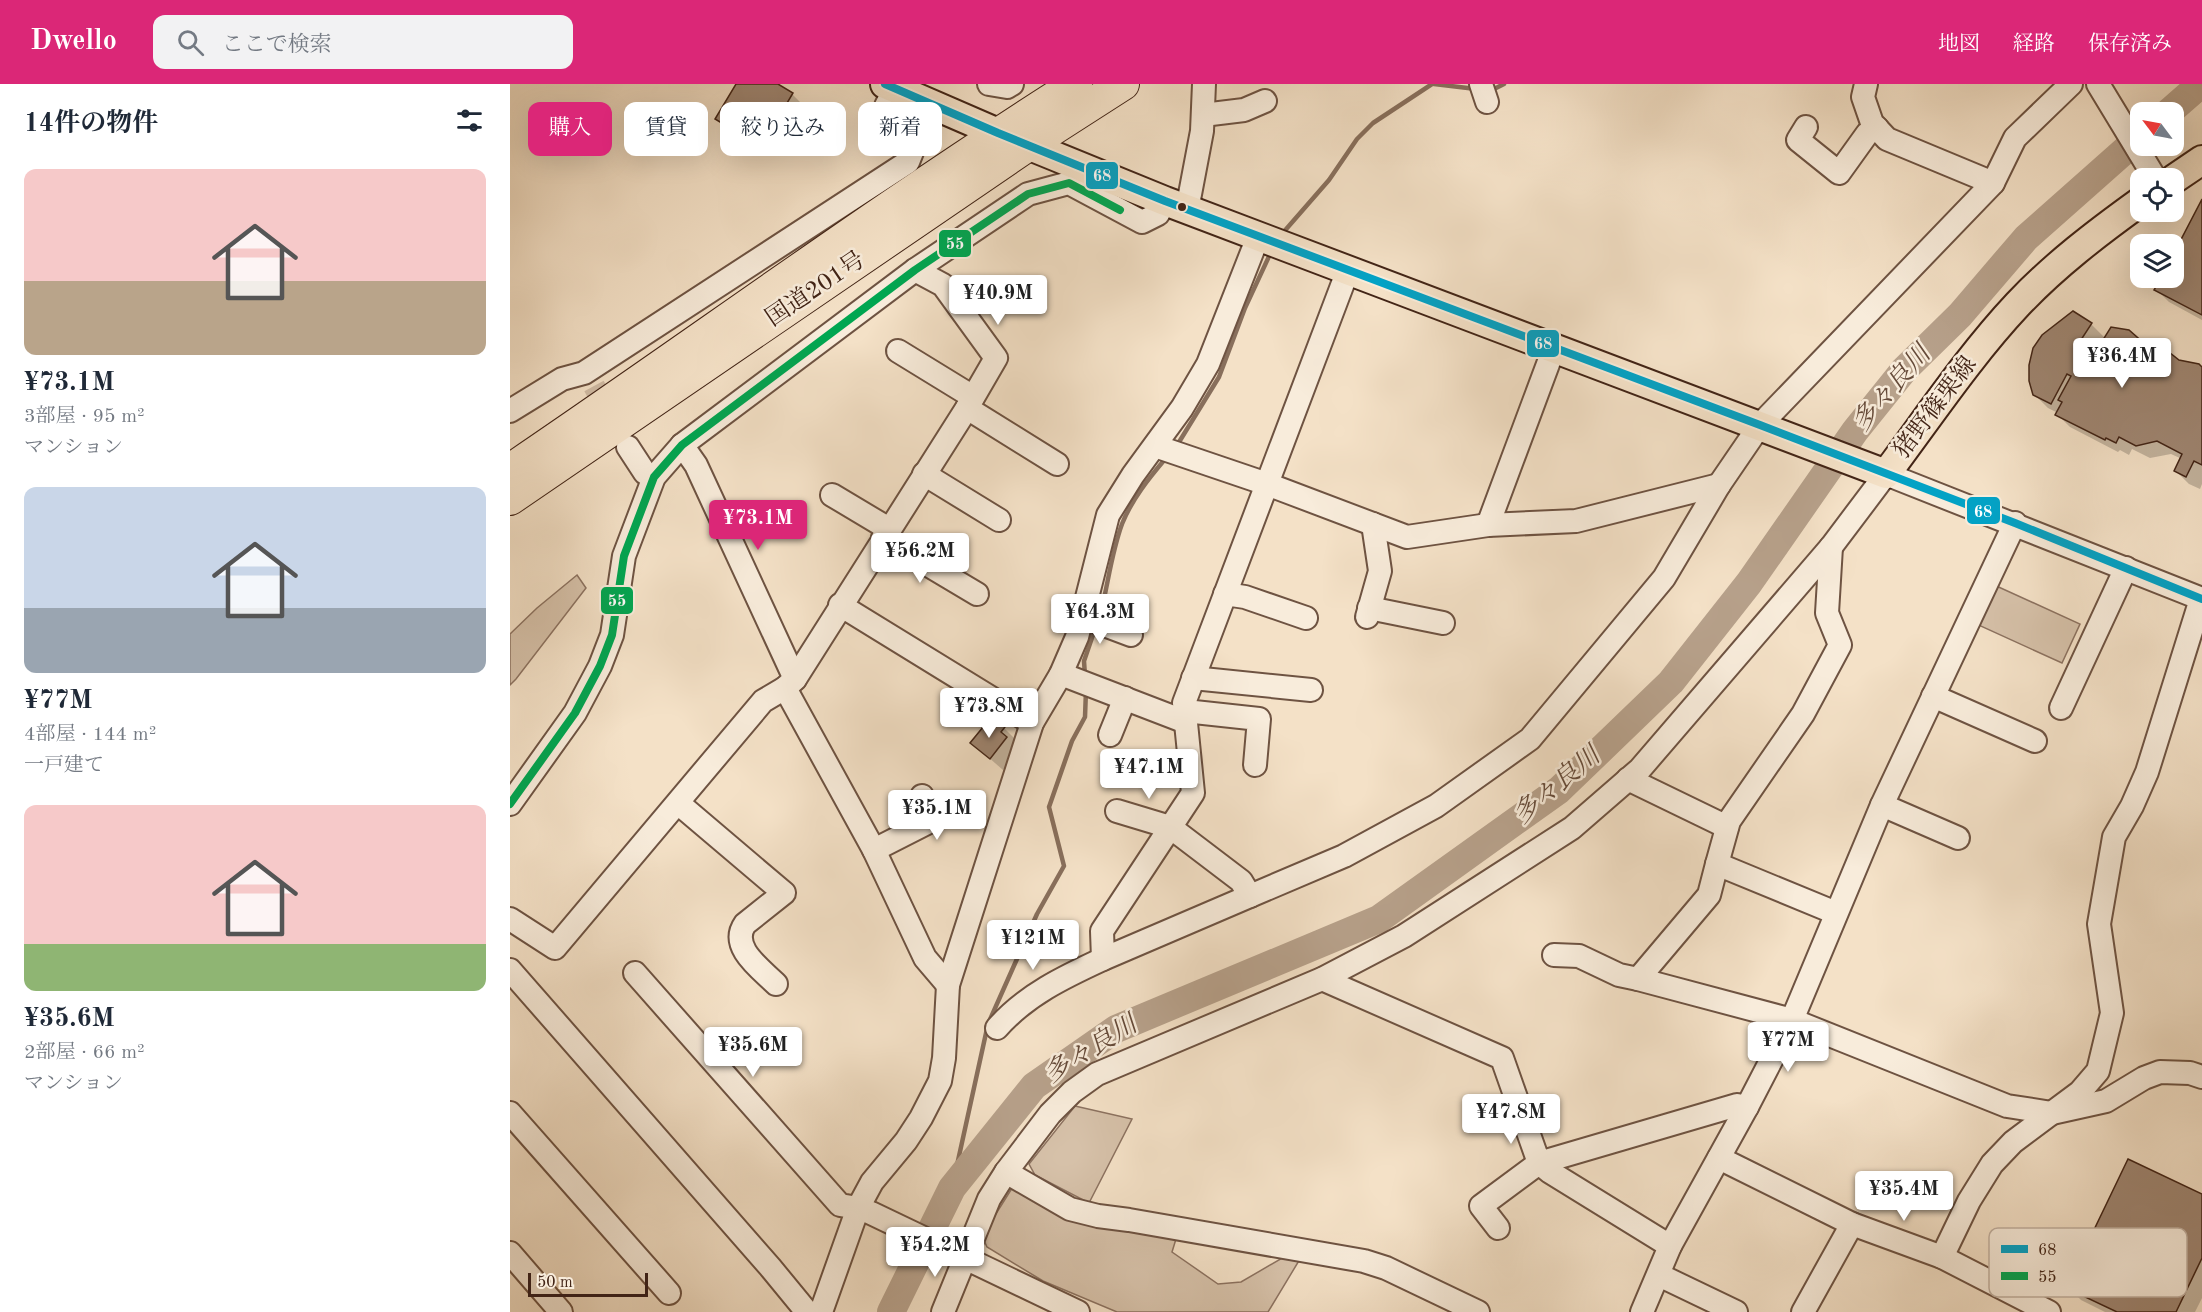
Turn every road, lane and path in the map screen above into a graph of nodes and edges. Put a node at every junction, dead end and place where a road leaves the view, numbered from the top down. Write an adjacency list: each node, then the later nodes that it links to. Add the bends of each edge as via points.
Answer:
1 (989, 84): 2 (street)
2 (1012, 84)
3 (1076, 84): 14 (highway, 国道201号)
4 (1123, 84): 15 (highway, 国道201号)
5 (1204, 84): 11 (street)
6 (1866, 84): 13 (street, via 1863,97 1872,123)
7 (2071, 84): 19 (street, via 2015,138)
8 (2098, 84): 17 (street)
9 (907, 88): 14 (main road, 猪野篠栗線); 28 (street, via 886,106 914,140 908,162 589,379 562,379)
10 (1265, 101): 11 (street, via 1244,110)
11 (1203, 115): 20 (street, via 1202,131)
12 (1806, 127): 13 (street, via 1798,140 1839,173 1867,134)
13 (1878, 128): 19 (street, via 1887,139)
14 (998, 133): 15 (main road, 猪野篠栗線); 34 (highway, 国道201号)
15 (1028, 145): 20 (main road, 猪野篠栗線); 41 (highway, 国道201号)
16 (2202, 160): 18 (main road)
17 (2149, 168)
18 (2184, 172)
19 (1993, 183): 29 (street)
20 (1176, 206): 22 (main road, 猪野篠栗線); 23 (street, via 1142,222 1069,183 1028,194)
21 (2130, 209): 35 (main road, 猪野篠栗線, via 2086,241 2017,305)
22 (1258, 237): 24 (main road, 猪野篠栗線); 31 (street, via 1208,364)
23 (915, 270): 27 (street, via 943,285 996,358); 30 (street)
24 (1348, 270): 25 (main road, 猪野篠栗線); 38 (street)
25 (1554, 348): 29 (main road, 猪野篠栗線); 45 (street)
26 (898, 351): 27 (street)
27 (970, 402): 33 (street); 36 (street)
28 (510, 411)
29 (1764, 427): 35 (main road, 猪野篠栗線); 39 (street)
30 (682, 445): 37 (street); 59 (street, via 696,465)
31 (1155, 446): 38 (street); 53 (street, via 1108,515)
32 (628, 447): 37 (street, via 645,473)
33 (1057, 464)
34 (510, 470)
35 (1881, 472): 43 (street); 47 (street)
36 (924, 474): 42 (street); 46 (street)
37 (654, 477): 72 (street, via 624,556 612,635 600,666 575,713)
38 (1267, 484): 44 (street); 50 (street)
39 (1719, 485): 45 (street, via 1576,521); 80 (street, via 1664,578 1530,739 1436,806 1344,856)
40 (832, 495): 46 (street)
41 (510, 499)
42 (999, 519)
43 (2014, 523): 48 (street); 61 (street)
44 (1373, 524): 45 (street, via 1407,537); 55 (street, via 1380,571 1368,612)
45 (1488, 525)
46 (886, 534): 49 (street); 52 (street)
47 (1831, 547): 69 (street); 75 (street, via 1827,613 1840,645 1803,714)
48 (2126, 568): 51 (street); 63 (street)
49 (977, 594)
50 (1225, 594): 54 (street); 58 (street)
51 (2202, 599): 96 (street, via 2148,772 2114,837 2099,924 2112,1013 2098,1071 2080,1092)
52 (840, 605): 59 (street); 65 (street)
53 (1083, 616): 56 (street); 57 (street)
54 (1306, 618)
55 (1443, 623)
56 (1131, 635)
57 (1060, 674): 62 (street); 65 (street)
58 (1193, 678): 60 (street); 64 (street, via 1184,703)
59 (790, 684): 71 (street, via 763,701); 78 (street)
60 (1311, 690)
61 (1934, 696): 67 (street); 73 (street)
62 (1125, 698): 64 (street); 66 (street)
63 (2061, 708)
64 (1185, 716): 68 (street, via 1259,719); 76 (street, via 1193,793)
65 (1032, 723): 90 (street)
66 (1110, 735)
67 (2035, 741)
68 (1255, 765)
69 (1628, 780): 75 (street); 87 (street, via 1572,828 1515,866 1404,936)
70 (921, 796): 78 (street, via 931,821)
71 (678, 803): 82 (street, via 555,948); 89 (street, via 784,893 745,924 740,938 744,951)
72 (510, 804)
73 (1882, 805): 77 (street); 81 (street)
74 (1117, 811): 76 (street)
75 (1727, 827): 79 (street)
76 (1170, 828): 80 (street, via 1241,881); 84 (street, via 1102,931)
77 (1958, 838)
78 (874, 850): 90 (street, via 925,958)
79 (1717, 864): 81 (street); 88 (street, via 1709,895)
80 (1250, 896): 84 (street)
81 (1836, 913): 91 (street)
82 (510, 920)
83 (1554, 955): 88 (street, via 1579,956 1619,975)
84 (1103, 959): 92 (street, via 1049,984 1008,1014)
85 (510, 970): 113 (street)
86 (635, 973): 100 (street, via 840,1205)
87 (1322, 979): 98 (street, via 1502,1058); 99 (street, via 1097,1074 1050,1114)
88 (1638, 979): 91 (street)
89 (776, 984)
90 (948, 985): 100 (street, via 940,1081 916,1126 872,1182)
91 (1792, 1020): 94 (street); 96 (street, via 2007,1106)
92 (997, 1028)
93 (2202, 1077): 96 (street, via 2160,1072 2106,1101)
94 (1747, 1107): 97 (street); 98 (street, via 1737,1106)
95 (510, 1113): 109 (street)
96 (2052, 1113): 106 (street, via 2013,1142 1992,1164)
97 (1719, 1158): 101 (street); 103 (street)
98 (1539, 1163): 102 (street, via 1481,1206); 103 (street)
99 (1006, 1172): 105 (street); 117 (street, via 1070,1209 1364,1261)
100 (864, 1210): 105 (street); 114 (street)
101 (1852, 1224): 106 (street); 120 (street)
102 (1498, 1228)
103 (1671, 1246): 107 (street)
104 (510, 1253): 112 (street)
105 (959, 1256): 111 (street); 115 (street)
106 (1942, 1257): 108 (street)
107 (1659, 1275): 118 (street); 119 (street)
108 (1989, 1281)
109 (669, 1293)
110 (2020, 1297): 121 (street)
111 (1050, 1306): 116 (street)
112 (561, 1312)
113 (807, 1312)
114 (821, 1312)
115 (943, 1312)
116 (1078, 1312)
117 (1478, 1312)
118 (1642, 1312)
119 (1736, 1312)
120 (1803, 1312)
121 (2049, 1312)

